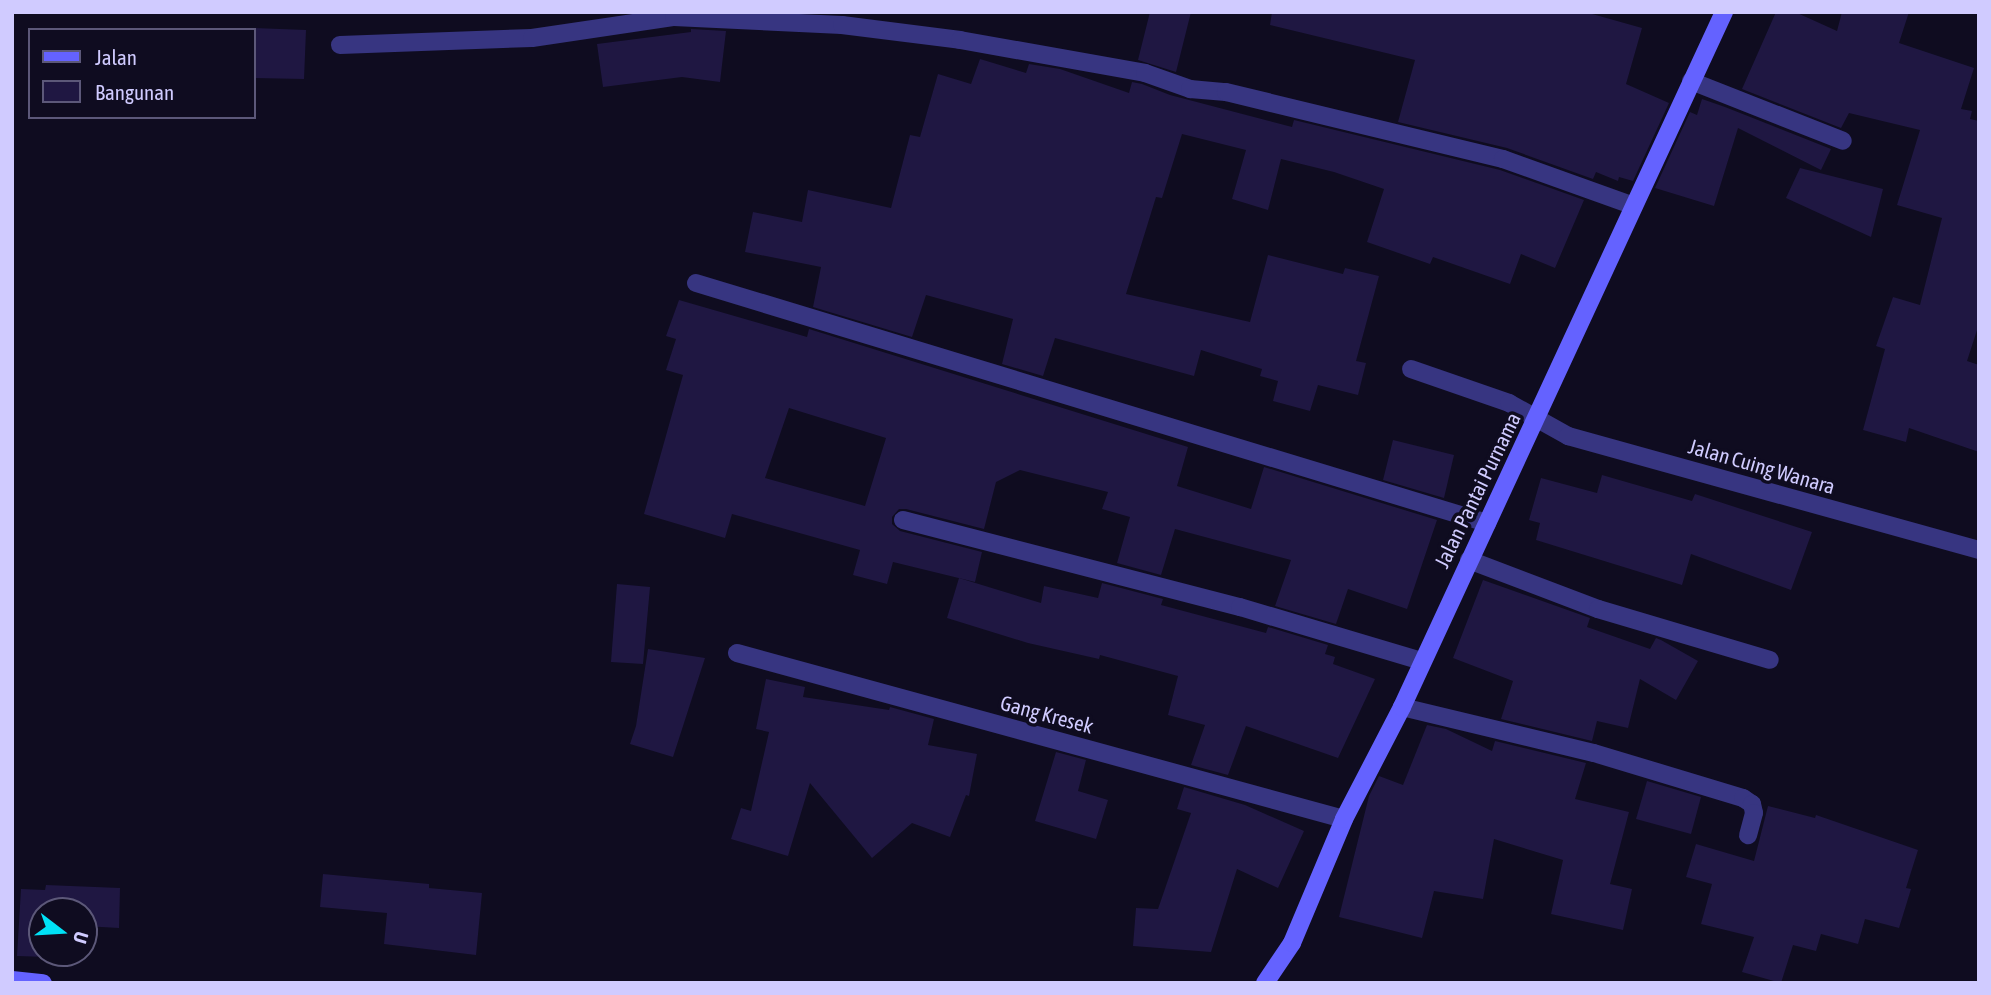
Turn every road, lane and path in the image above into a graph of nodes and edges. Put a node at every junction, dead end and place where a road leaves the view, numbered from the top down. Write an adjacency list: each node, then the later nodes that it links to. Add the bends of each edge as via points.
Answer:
1 (1724, 12): 3 (street, Jalan Pantai Purnama)
2 (340, 45): 5 (street, via 531,38 674,17 855,27 960,40 1145,73 1191,89 1226,92 1503,159)
3 (1691, 81): 4 (street); 5 (street, Jalan Pantai Purnama)
4 (1843, 141)
5 (1634, 206): 8 (street, Jalan Pantai Purnama)
6 (696, 283): 10 (street)
7 (1411, 369): 8 (street, Jalan Cuing Wanara, via 1509,402)
8 (1537, 418): 10 (street, Jalan Pantai Purnama); 11 (street, Jalan Cuing Wanara, via 1568,436)
9 (903, 520): 15 (street, via 1240,607)
10 (1487, 523): 12 (street, Jalan Pantai Purnama)
11 (1979, 550)
12 (1469, 560): 14 (street, via 1598,609); 15 (street, Jalan Pantai Purnama)
13 (737, 653): 17 (street, Gang Kresek)
14 (1770, 660)
15 (1421, 661): 16 (street, Jalan Pantai Purnama)
16 (1402, 706): 17 (street, Jalan Pantai Purnama); 18 (street, via 1594,753 1743,799 1752,804 1754,813)
17 (1344, 819): 21 (street, Jalan Pantai Purnama, via 1292,943)
18 (1748, 835)
19 (12, 980): 20 (street)
20 (43, 983)
21 (1265, 983)

